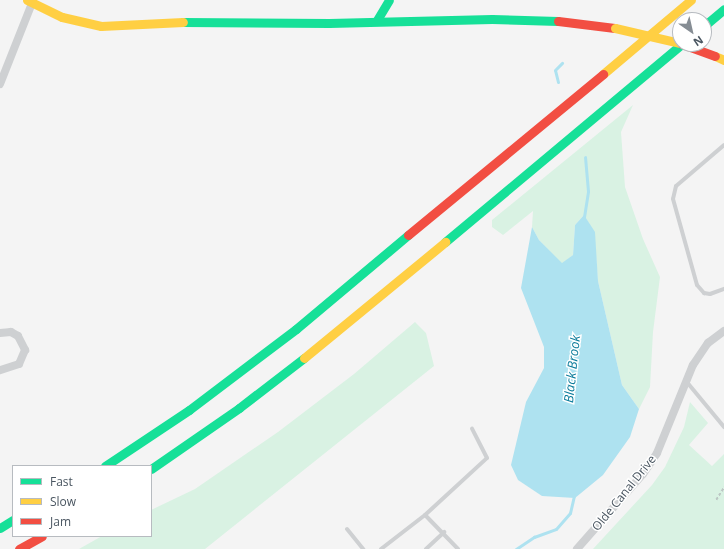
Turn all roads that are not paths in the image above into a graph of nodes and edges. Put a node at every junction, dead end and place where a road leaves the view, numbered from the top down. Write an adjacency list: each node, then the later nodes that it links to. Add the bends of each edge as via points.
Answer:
1 (389, 0): 6 (main road)
2 (691, 0): 20 (main road, via 296,330 189,410)
3 (29, 1): 6 (main road, via 62,17 102,26); 11 (street)
4 (724, 9): 5 (main road)
5 (712, 19)
6 (377, 20): 7 (main road, bridge, via 538,20 616,28)
7 (672, 42)
8 (672, 52): 21 (main road, via 319,346 239,408)
9 (703, 52): 10 (main road, bridge)
10 (720, 58)
11 (0, 84)
12 (724, 145): 13 (lane, via 676,186 674,199 697,285 704,293 710,294)
13 (724, 289)
14 (724, 331): 17 (street, Olde Canal Drive, via 708,343)
15 (0, 333): 16 (street, via 11,332 18,336 25,350 19,364)
16 (0, 370)
17 (686, 380): 18 (lane); 33 (street, Olde Canal Drive, via 657,453 643,474)
18 (724, 427)
19 (472, 429): 22 (lane, via 487,458)
20 (106, 465)
21 (152, 468)
22 (425, 515): 26 (lane); 30 (lane)
23 (12, 521): 24 (main road)
24 (0, 528)
25 (347, 530): 29 (lane)
26 (444, 532): 31 (lane); 32 (lane)
27 (40, 537): 28 (main road)
28 (19, 549)
29 (363, 549)
30 (381, 549)
31 (426, 549)
32 (458, 549)
33 (577, 549)

